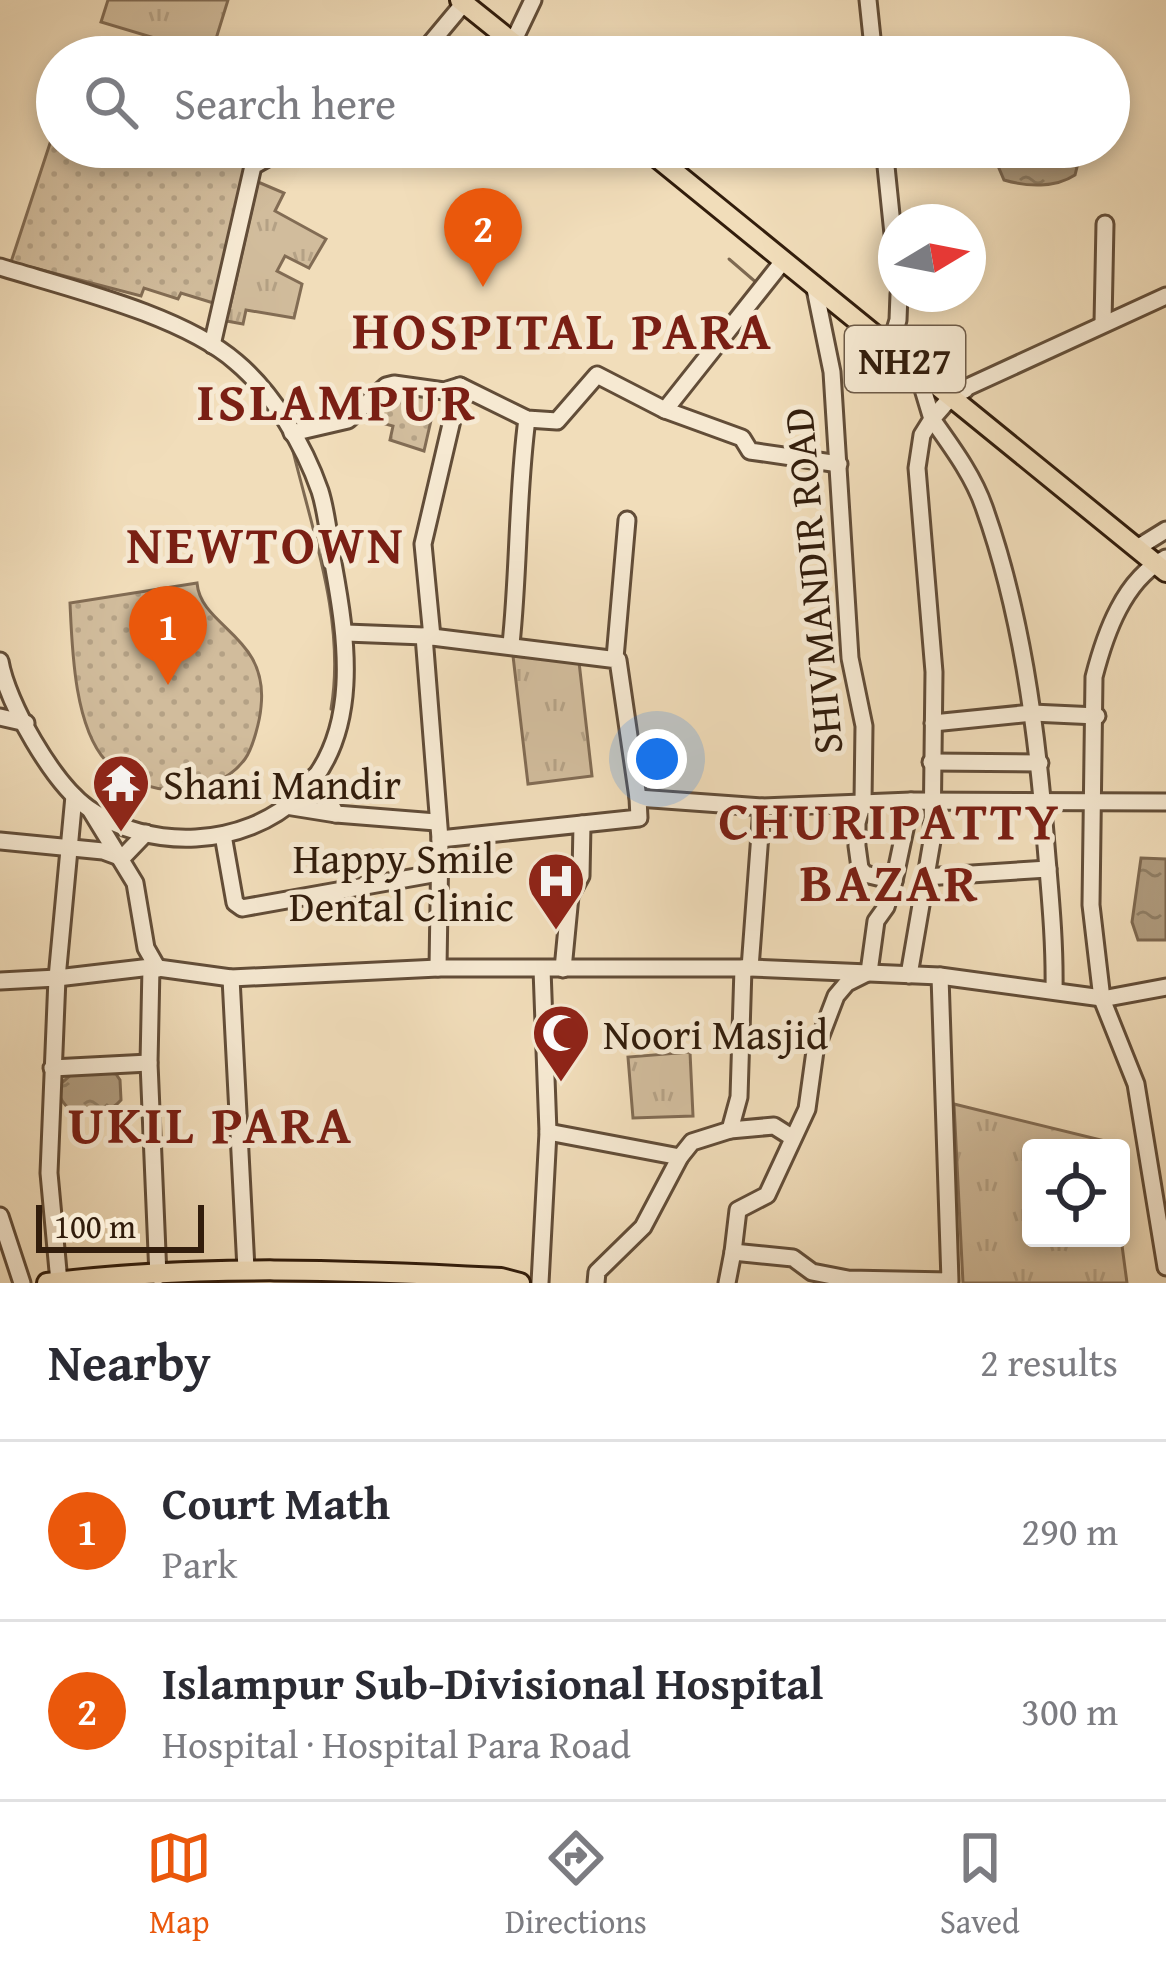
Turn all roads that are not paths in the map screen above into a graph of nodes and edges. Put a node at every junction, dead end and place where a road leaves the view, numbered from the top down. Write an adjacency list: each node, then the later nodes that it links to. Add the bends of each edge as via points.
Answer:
1 (533, 0): 6 (street)
2 (868, 0): 7 (street)
3 (462, 2): 4 (street); 5 (main road)
4 (435, 36)
5 (505, 36)
6 (516, 36)
7 (872, 36)
8 (253, 168): 19 (street)
9 (670, 168): 13 (main road, NH27)
10 (886, 168): 11 (street)
11 (890, 204)
12 (1106, 224): 18 (street)
13 (784, 260): 15 (main road, NH27); 24 (street)
14 (0, 267): 19 (street)
15 (814, 284): 20 (main road, NH27); 28 (street, SHIVMANDIR ROAD, via 832,372)
16 (1166, 296): 18 (street)
17 (898, 312): 20 (street)
18 (1103, 323): 23 (street)
19 (212, 345): 27 (street, via 261,388)
20 (890, 346): 21 (main road, NH27)
21 (917, 369): 23 (main road, NH27); 26 (street)
22 (460, 386): 25 (street); 27 (street, via 386,386 355,417); 34 (street, via 423,544)
23 (958, 393): 26 (street); 31 (main road, NH27)
24 (665, 410): 25 (street, via 597,375 556,422); 28 (street, via 742,438 750,451)
25 (527, 419): 35 (street)
26 (932, 419): 38 (street, via 983,504); 42 (street, via 917,468)
27 (292, 433): 33 (street, via 323,502)
28 (838, 464): 50 (street, SHIVMANDIR ROAD, via 850,658 864,726)
29 (628, 520): 36 (street)
30 (1166, 530): 31 (street)
31 (1137, 548): 32 (main road, NH27)
32 (1162, 565): 39 (street, via 1131,586 1101,652)
33 (346, 633): 34 (street); 45 (street, via 341,716)
34 (428, 636): 35 (street); 59 (street)
35 (511, 644): 36 (street)
36 (615, 658): 47 (street)
37 (0, 666): 41 (street)
38 (1032, 713): 39 (street); 42 (street); 44 (street)
39 (1096, 716): 48 (street)
40 (0, 717): 41 (street)
41 (26, 723): 46 (street)
42 (933, 723): 43 (street)
43 (932, 762): 44 (street); 51 (street)
44 (1040, 764): 52 (street)
45 (315, 776): 54 (street); 57 (street)
46 (74, 796): 56 (street); 63 (street)
47 (638, 798): 55 (street); 58 (street, via 639,818)
48 (1091, 800): 52 (street); 53 (street); 82 (street)
49 (911, 801): 50 (street); 51 (street); 68 (street)
50 (863, 802): 55 (street); 68 (street, SHIVMANDIR ROAD, via 860,868)
51 (930, 802): 52 (street); 67 (street)
52 (1042, 802): 65 (street)
53 (1166, 802)
54 (286, 806): 57 (street); 61 (street)
55 (762, 807): 70 (street)
56 (89, 809): 60 (street); 64 (street)
57 (336, 814): 59 (street)
58 (582, 824): 59 (street); 73 (street)
59 (438, 830): 66 (street)
60 (146, 832): 61 (street, via 191,840); 64 (street)
61 (223, 835): 66 (street, via 242,908)
62 (0, 841): 63 (street)
63 (70, 849): 64 (street); 77 (street)
64 (122, 858): 71 (street)
65 (1048, 868): 67 (street); 81 (street)
66 (438, 873): 69 (street)
67 (926, 877): 75 (street)
68 (894, 881): 74 (street, via 876,921)
69 (438, 968): 72 (street); 78 (street)
70 (747, 968): 73 (street); 74 (street); 85 (street)
71 (154, 969): 77 (street); 78 (street); 83 (street)
72 (542, 969): 73 (street); 86 (street)
73 (563, 969)
74 (869, 972): 75 (street); 87 (street, via 836,996)
75 (909, 975): 76 (street)
76 (940, 976): 81 (street); 91 (street, via 950,1281 848,1279 793,1258)
77 (57, 978): 79 (street); 84 (street)
78 (231, 978): 93 (street)
79 (0, 981)
80 (1166, 987): 82 (street)
81 (1054, 990): 82 (street)
82 (1102, 999): 90 (street, via 1136,1084)
83 (149, 1063): 84 (street); 94 (street)
84 (52, 1069): 96 (street, via 49,1172)
85 (730, 1130): 87 (street, via 774,1126); 88 (street, via 692,1142)
86 (548, 1132): 88 (street); 100 (street)
87 (794, 1138): 91 (street, via 767,1195 738,1210)
88 (680, 1157): 101 (street, via 643,1227 597,1272)
89 (0, 1216): 97 (street)
90 (1163, 1234): 92 (street)
91 (733, 1252): 102 (street)
92 (1166, 1268)
93 (246, 1269): 94 (main road); 95 (main road)
94 (158, 1276): 96 (main road)
95 (360, 1277): 99 (main road)
96 (59, 1282): 98 (main road)
97 (22, 1283)
98 (47, 1283)
99 (520, 1283)
100 (540, 1283)
101 (596, 1283)
102 (727, 1283)

